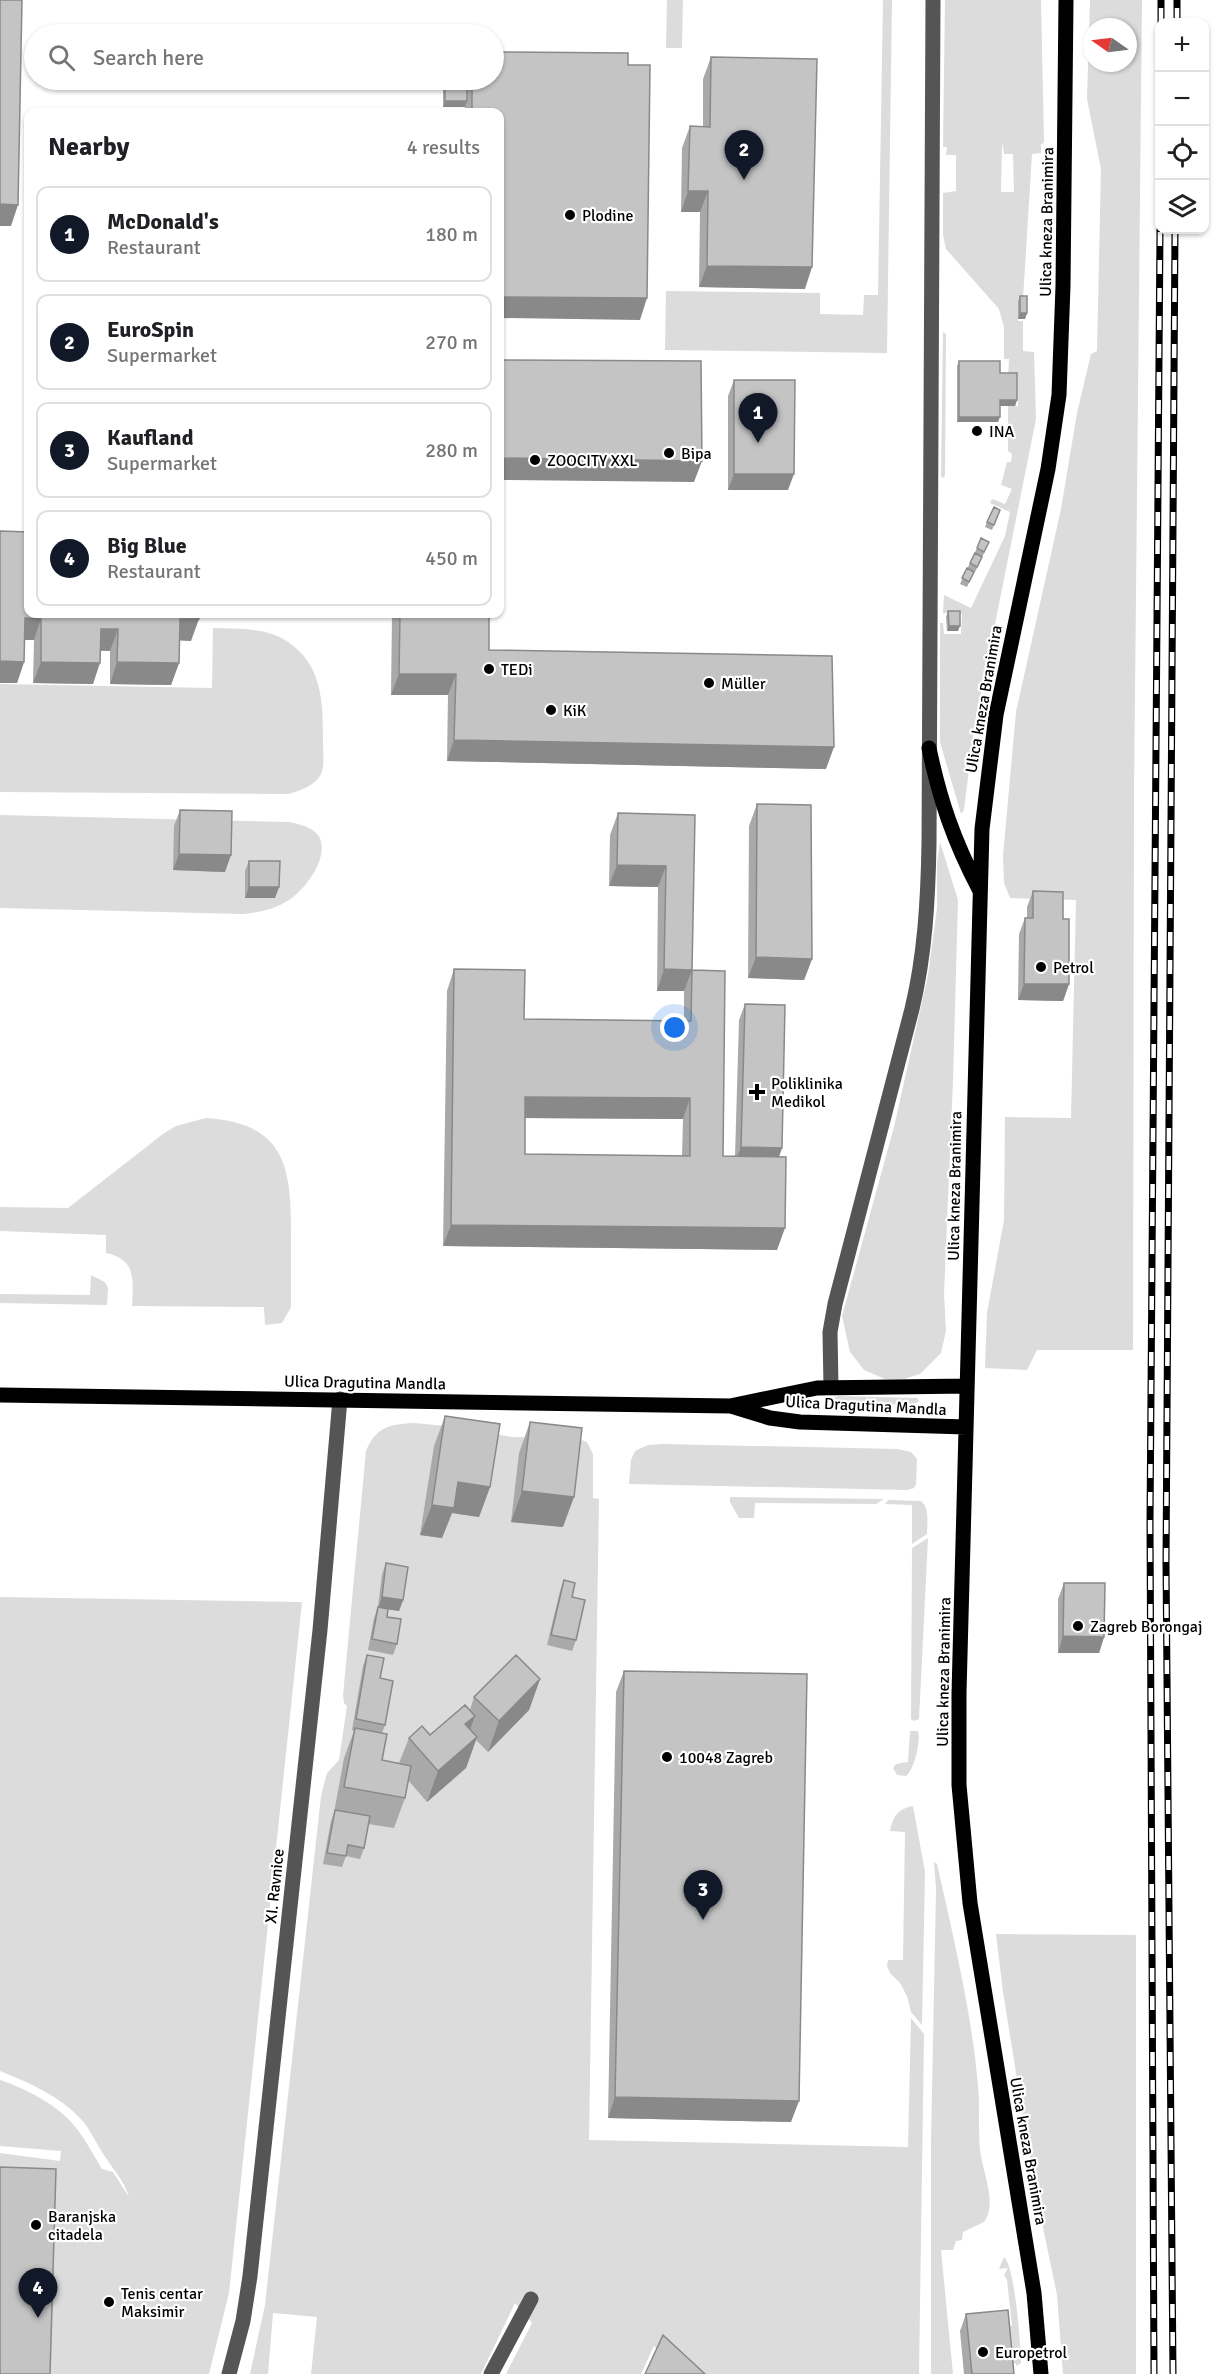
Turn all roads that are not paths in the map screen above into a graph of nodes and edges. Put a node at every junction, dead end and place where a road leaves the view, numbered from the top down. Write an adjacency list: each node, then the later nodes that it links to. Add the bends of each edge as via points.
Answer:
1 (933, 0): 3 (street)
2 (1066, 0): 4 (main road, Ulica kneza Branimira, via 1059,395 1048,470 990,753)
3 (929, 748): 4 (main road, via 952,834); 6 (street, via 928,882 918,984 835,1304 830,1332)
4 (980, 892): 5 (main road, Ulica kneza Branimira)
5 (967, 1386): 6 (main road, Ulica Dragutina Mandla); 10 (main road, Ulica kneza Branimira)
6 (831, 1387): 9 (main road, Ulica Dragutina Mandla)
7 (0, 1395): 8 (main road, Ulica Dragutina Mandla)
8 (340, 1400): 9 (main road, Ulica Dragutina Mandla); 12 (street, XI. Ravnice, via 321,1630 250,2276)
9 (730, 1406): 10 (main road, Ulica Dragutina Mandla, via 800,1422)
10 (966, 1428): 14 (main road, Ulica kneza Branimira, via 959,1785 978,1954 1035,2293)
11 (531, 2300): 13 (street)
12 (229, 2374)
13 (491, 2374)
14 (1041, 2374)

